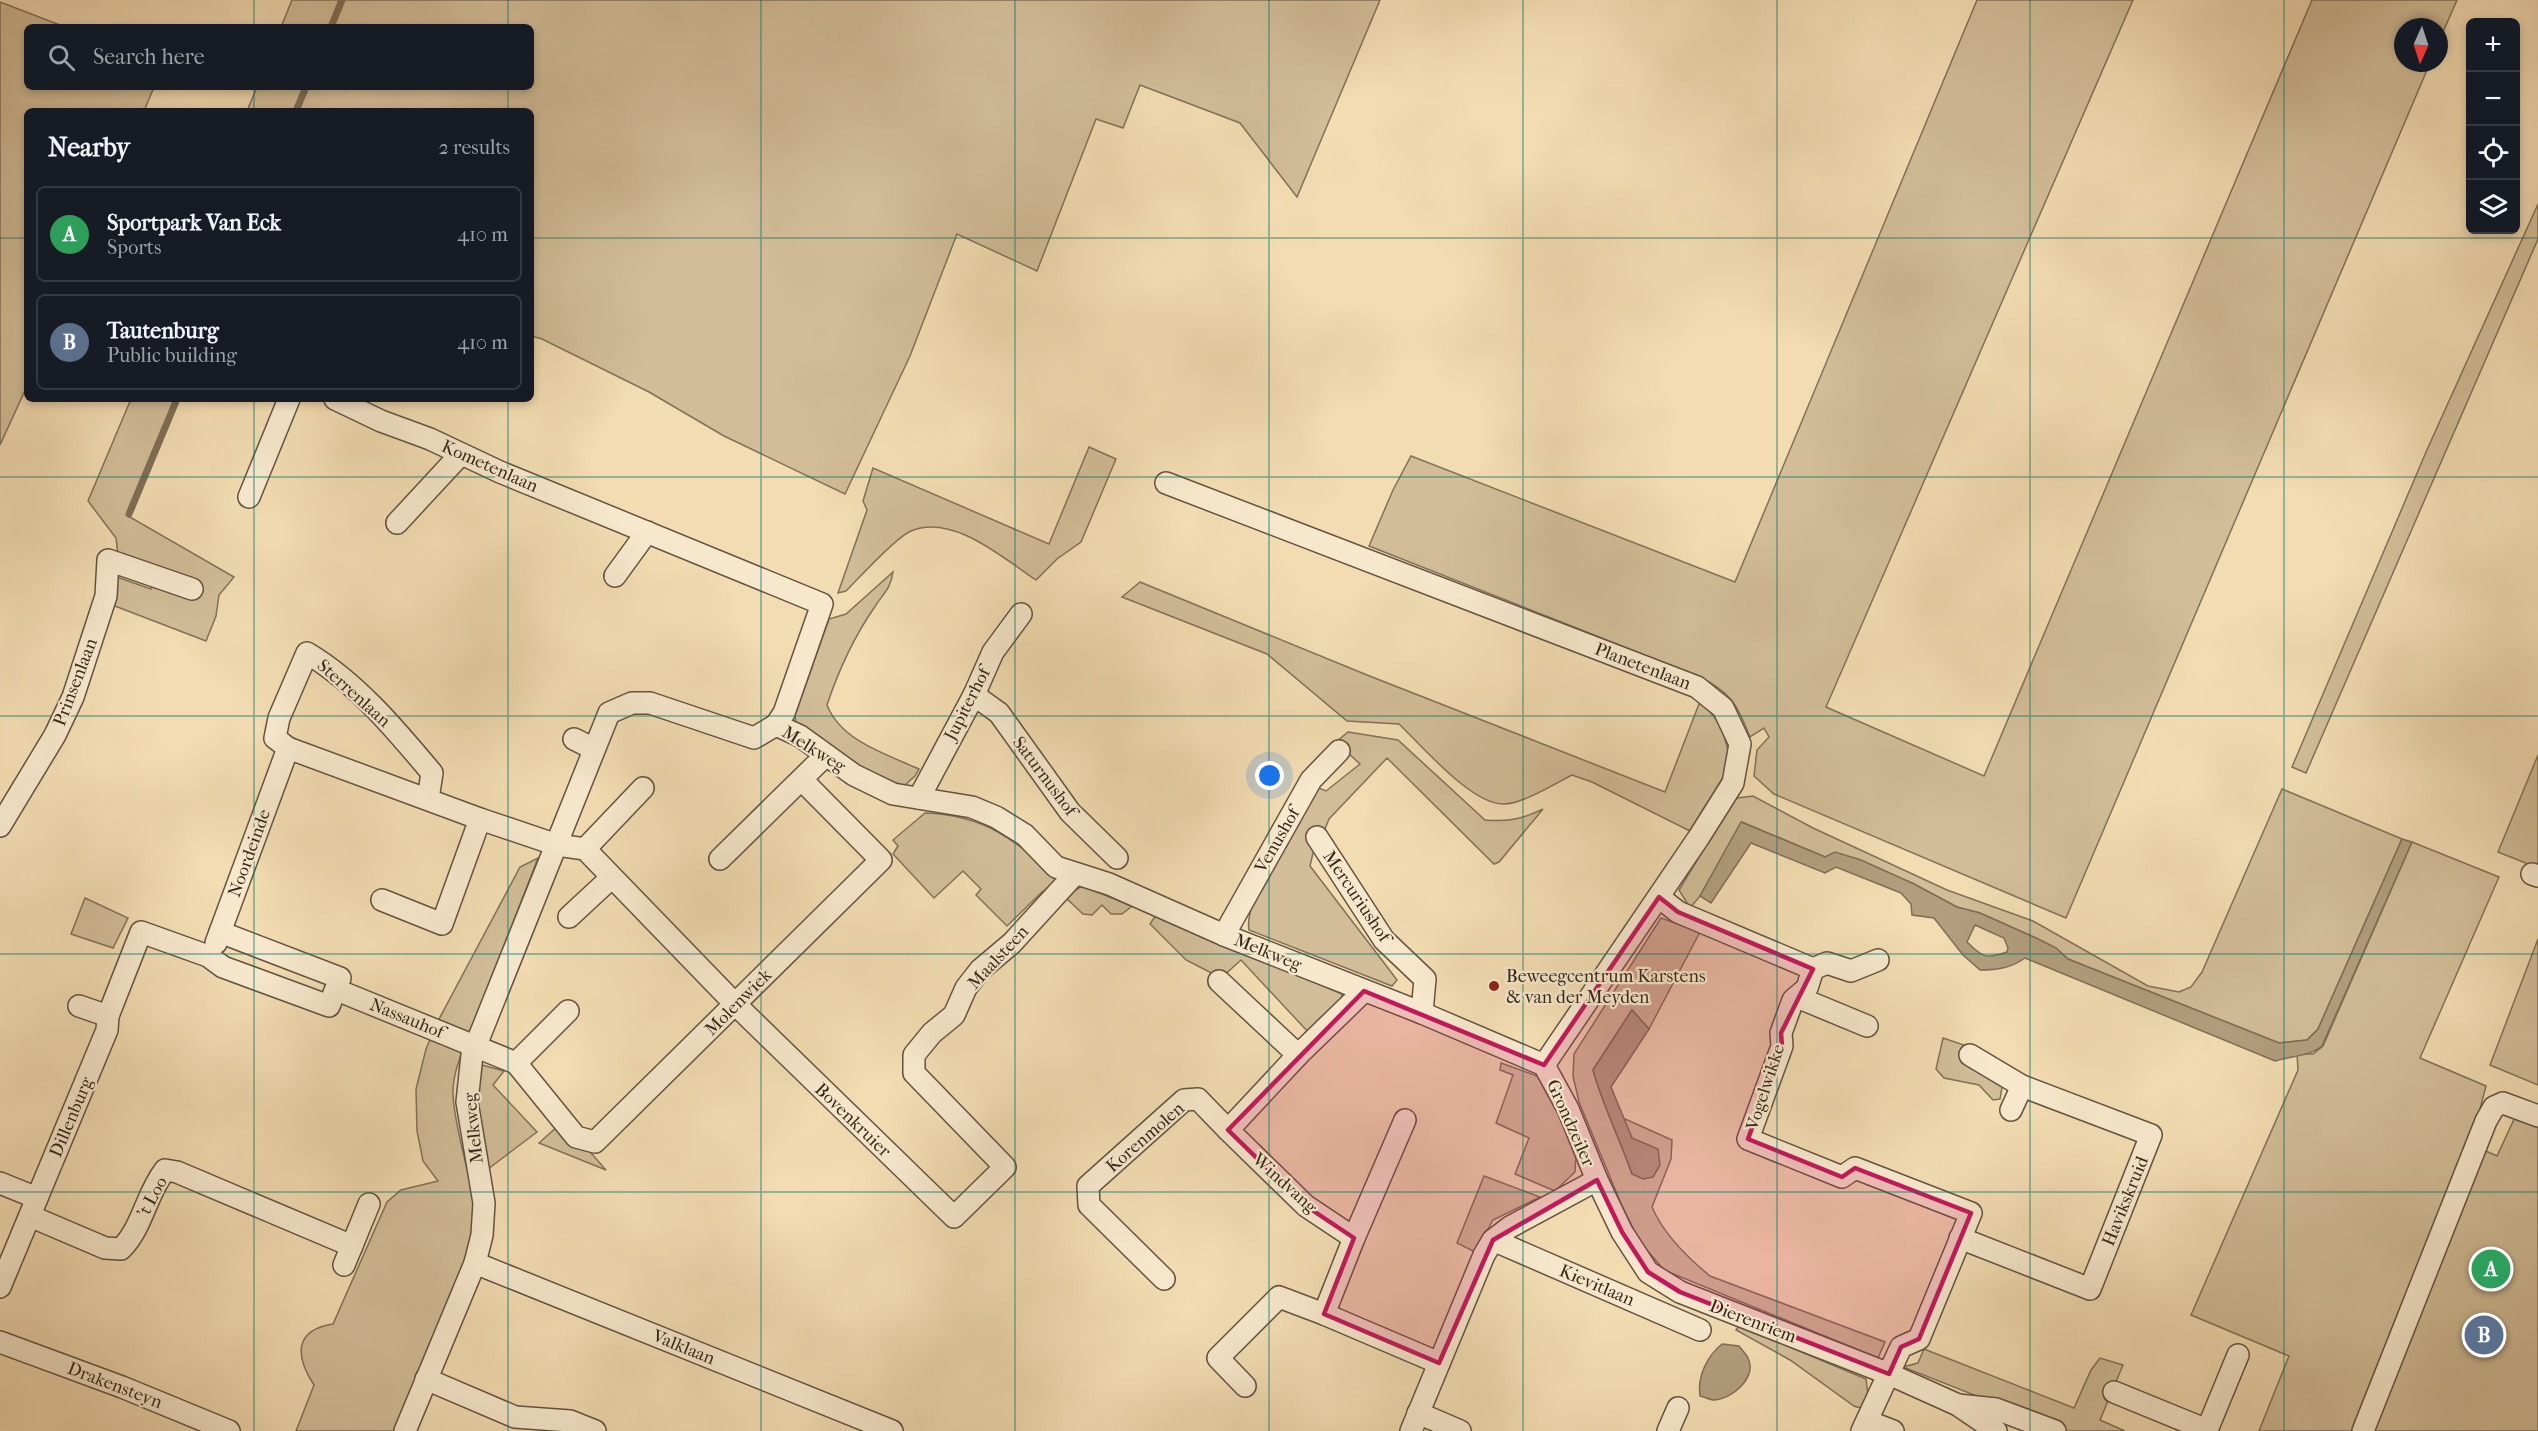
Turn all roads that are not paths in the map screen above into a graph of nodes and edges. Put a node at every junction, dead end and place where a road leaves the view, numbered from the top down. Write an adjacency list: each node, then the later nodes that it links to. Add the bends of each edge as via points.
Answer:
1 (289, 402): 5 (street)
2 (341, 402): 3 (street, Kometenlaan)
3 (460, 455): 6 (street); 7 (street, Kometenlaan)
4 (1166, 483): 31 (street, Planetenlaan, via 1696,687 1723,708 1740,744 1733,783)
5 (249, 497)
6 (397, 523)
7 (647, 532): 8 (street); 12 (street, Kometenlaan, via 822,604 784,714)
8 (615, 576)
9 (192, 589): 23 (street, Prinsenlaan, via 108,560 106,596 73,697 55,735)
10 (1021, 614): 11 (street, Jupiterhof, via 993,652)
11 (974, 695): 20 (street, Jupiterhof); 27 (street, Saturnushof, via 999,712 1070,812)
12 (776, 725): 15 (street, Melkweg, via 754,738 650,702 632,703 609,713); 17 (street, Melkweg, via 800,736)
13 (574, 739): 15 (street)
14 (288, 748): 21 (street); 21 (street, Sterrenlaan, via 275,738 279,718 307,652 331,667 400,735 432,773); 34 (street, Noordeinde)
15 (594, 749): 25 (street, Melkweg)
16 (1339, 751): 35 (street, Venushof, via 1311,780)
17 (825, 756): 18 (street); 20 (street, Melkweg, via 893,794)
18 (802, 780): 28 (street); 43 (street, Molenwiek, via 881,860)
19 (643, 788): 26 (street)
20 (919, 798): 29 (street, Melkweg, via 972,807 996,817 1025,835 1056,867)
21 (428, 800): 22 (street)
22 (480, 819): 25 (street); 32 (street, via 442,924)
23 (0, 826)
24 (1317, 837): 46 (street, Mercuriushof, via 1384,940 1425,979)
25 (558, 845): 26 (street); 49 (street, Melkweg)
26 (585, 849): 30 (street, Bovenkruier)
27 (1117, 858)
28 (720, 859)
29 (1075, 874): 35 (street, Melkweg, via 1109,884); 54 (street, Maalsteen, via 1012,943 980,970 966,988 954,1016 932,1033 914,1055)
30 (611, 878): 33 (street); 43 (street, Bovenkruier)
31 (1659, 897): 38 (street, via 1678,912); 53 (street, Planetenlaan)
32 (382, 900)
33 (569, 917)
34 (220, 932): 36 (street, Noordeinde); 40 (street, via 340,978)
35 (1224, 935): 41 (street, Melkweg)
36 (208, 956): 40 (street, via 223,967 329,1006); 47 (street, Dillenburg, via 141,932)
37 (1878, 960): 38 (street, via 1851,971 1827,963)
38 (1813, 969): 42 (street, Vogelwikke, via 1807,988)
39 (1219, 981): 50 (street)
40 (337, 990): 49 (street, Nassauhof)
41 (1364, 991): 46 (street, Melkweg); 50 (street)
42 (1797, 998): 48 (street); 65 (street, Vogelwikke, via 1781,1033 1782,1046 1748,1139 1842,1177 1855,1168 1971,1213)
43 (736, 1005): 52 (street, Molenwiek, via 595,1142 576,1137); 54 (street, Bovenkruier, via 954,1217 1005,1167)
44 (80, 1006): 47 (street)
45 (568, 1011): 52 (street)
46 (1422, 1013): 53 (street, Melkweg)
47 (108, 1016): 63 (street, Dillenburg, via 107,1030)
48 (1868, 1026)
49 (476, 1046): 52 (street, Molenwiek); 67 (street, Melkweg, via 467,1102 484,1203)
50 (1298, 1055): 59 (street)
51 (1970, 1055): 55 (street)
52 (516, 1063)
53 (1544, 1065): 60 (street, Grondzeiler, via 1568,1109)
54 (915, 1073)
55 (2022, 1086): 56 (street); 65 (street, Havikskruid, via 2151,1135 2090,1289)
56 (2011, 1110)
57 (2538, 1116): 93 (street, via 2503,1104 2494,1107 2486,1120)
58 (1405, 1120): 64 (street)
59 (1228, 1130): 64 (street, Windvang, via 1306,1206); 68 (street, Korenmolen, via 1198,1099 1184,1100 1088,1186 1089,1204)
60 (1597, 1180): 66 (street); 75 (street, Dierenriem, via 1622,1232 1648,1272 1680,1292)
61 (0, 1183): 63 (street, 't Loo)
62 (369, 1204): 63 (street, 't Loo, via 348,1255 177,1172 165,1170 132,1238 121,1249 105,1248)
63 (33, 1207): 69 (street)
64 (1354, 1238): 70 (street)
65 (1960, 1238): 75 (street, Vogelwikke, via 1919,1339 1901,1347)
66 (1493, 1240): 71 (street, Kievitlaan); 74 (street)
67 (475, 1263): 76 (street, Melkweg); 87 (street, Valklaan)
68 (1164, 1279)
69 (0, 1287)
70 (1324, 1314): 74 (street); 77 (street, via 1279,1297 1218,1358)
71 (1700, 1330)
72 (0, 1342): 83 (street, Drakensteyn)
73 (2238, 1355): 84 (street)
74 (1439, 1363): 81 (street)
75 (1889, 1374): 79 (street, Dierenriem); 82 (street, Vogelwikke)
76 (426, 1379): 85 (street, Melkweg); 86 (street, via 515,1417 570,1421)
77 (1245, 1386)
78 (2114, 1392): 84 (street)
79 (1958, 1405): 91 (street, Dierenriem); 92 (street, Dierenriem, via 1996,1409)
80 (1678, 1408): 89 (street)
81 (1415, 1422): 88 (street)
82 (1864, 1426): 90 (street)
83 (217, 1429)
84 (2209, 1430)
85 (405, 1431)
86 (595, 1431)
87 (892, 1431)
88 (1460, 1431)
89 (1668, 1431)
90 (1893, 1431)
91 (1996, 1431)
92 (2055, 1431)
93 (2363, 1431)

